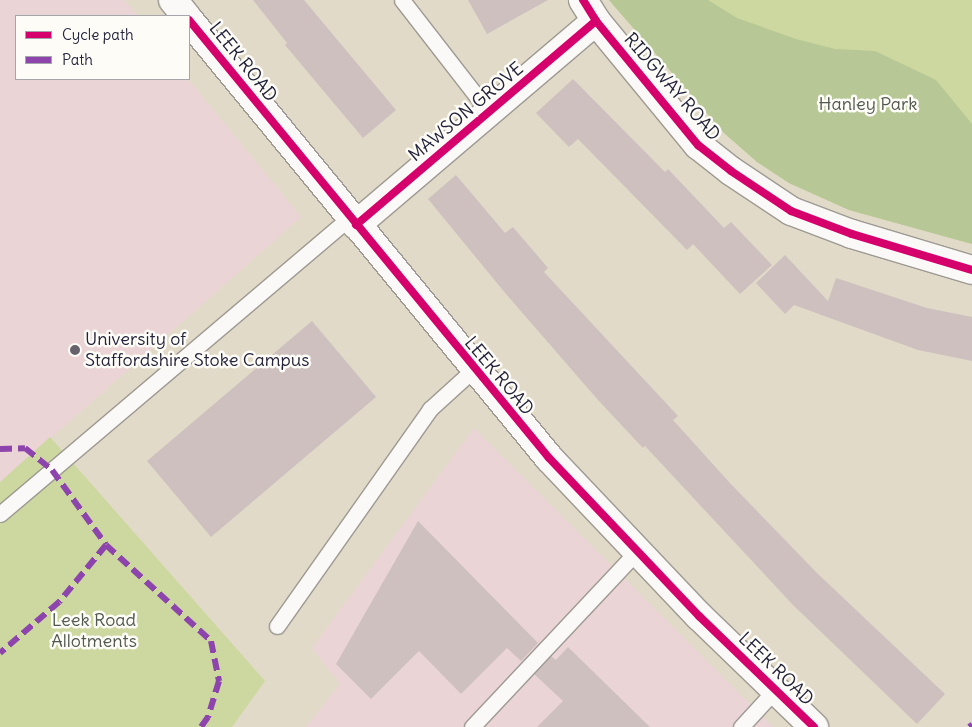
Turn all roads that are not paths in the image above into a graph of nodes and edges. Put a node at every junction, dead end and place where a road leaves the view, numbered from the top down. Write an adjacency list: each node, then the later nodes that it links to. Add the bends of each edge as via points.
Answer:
1 (173, 0): 4 (main road, LEEK ROAD)
2 (402, 0): 6 (lane)
3 (590, 11): 6 (main road, MAWSON GROVE); 8 (main road, RIDGWAY ROAD, via 698,144 739,176 791,210 862,237)
4 (185, 15)
5 (190, 21): 7 (main road, LEEK ROAD)
6 (488, 112): 7 (main road, MAWSON GROVE)
7 (356, 225): 9 (main road, LEEK ROAD); 10 (lane, via 343,223)
8 (972, 270)
9 (474, 369): 11 (main road, LEEK ROAD, via 549,458); 12 (lane, via 430,409)
10 (0, 514)
11 (637, 551): 13 (main road, LEEK ROAD); 14 (lane)
12 (277, 626)
13 (776, 690): 15 (lane); 16 (main road, LEEK ROAD)
14 (472, 727)
15 (741, 727)
16 (814, 727)

